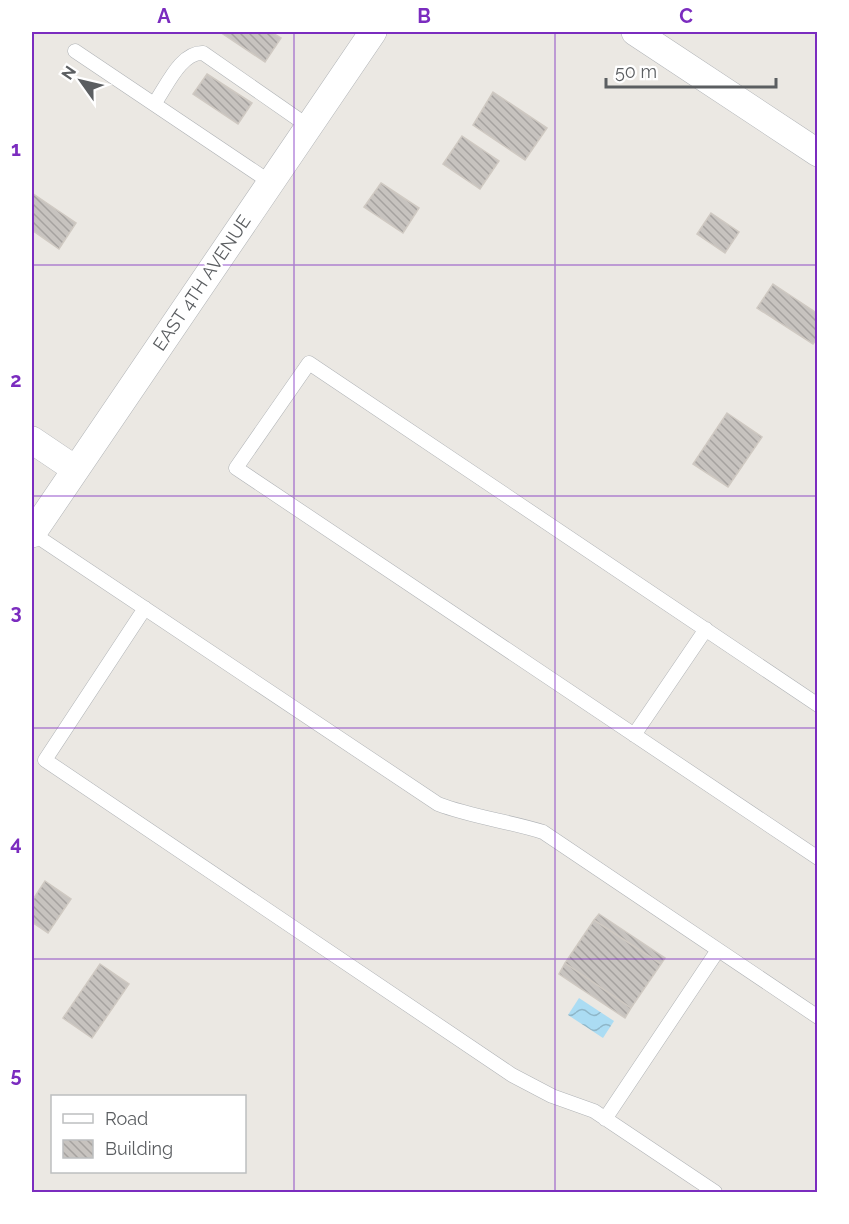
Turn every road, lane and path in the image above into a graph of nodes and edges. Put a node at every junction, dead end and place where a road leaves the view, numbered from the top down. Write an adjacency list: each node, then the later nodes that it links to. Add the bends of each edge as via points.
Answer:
1 (373, 32): 5 (street, EAST 4TH AVENUE)
2 (635, 32): 6 (street)
3 (75, 51): 4 (lane)
4 (154, 104): 5 (lane, via 185,59 203,53); 7 (lane)
5 (308, 126): 7 (street, EAST 4TH AVENUE)
6 (818, 153)
7 (270, 182): 9 (street, EAST 4TH AVENUE)
8 (32, 440): 9 (street)
9 (75, 469): 10 (street, EAST 4TH AVENUE)
10 (32, 534): 11 (lane)
11 (145, 608): 16 (lane, via 438,804 468,816 512,822 543,832); 18 (lane, via 45,760 512,1075)
12 (705, 629): 13 (lane); 14 (lane); 14 (lane, via 309,363 236,468)
13 (818, 705)
14 (633, 735): 15 (lane)
15 (818, 858)
16 (718, 950): 17 (lane); 18 (lane)
17 (818, 1017)
18 (605, 1119): 19 (lane)
19 (715, 1192)

